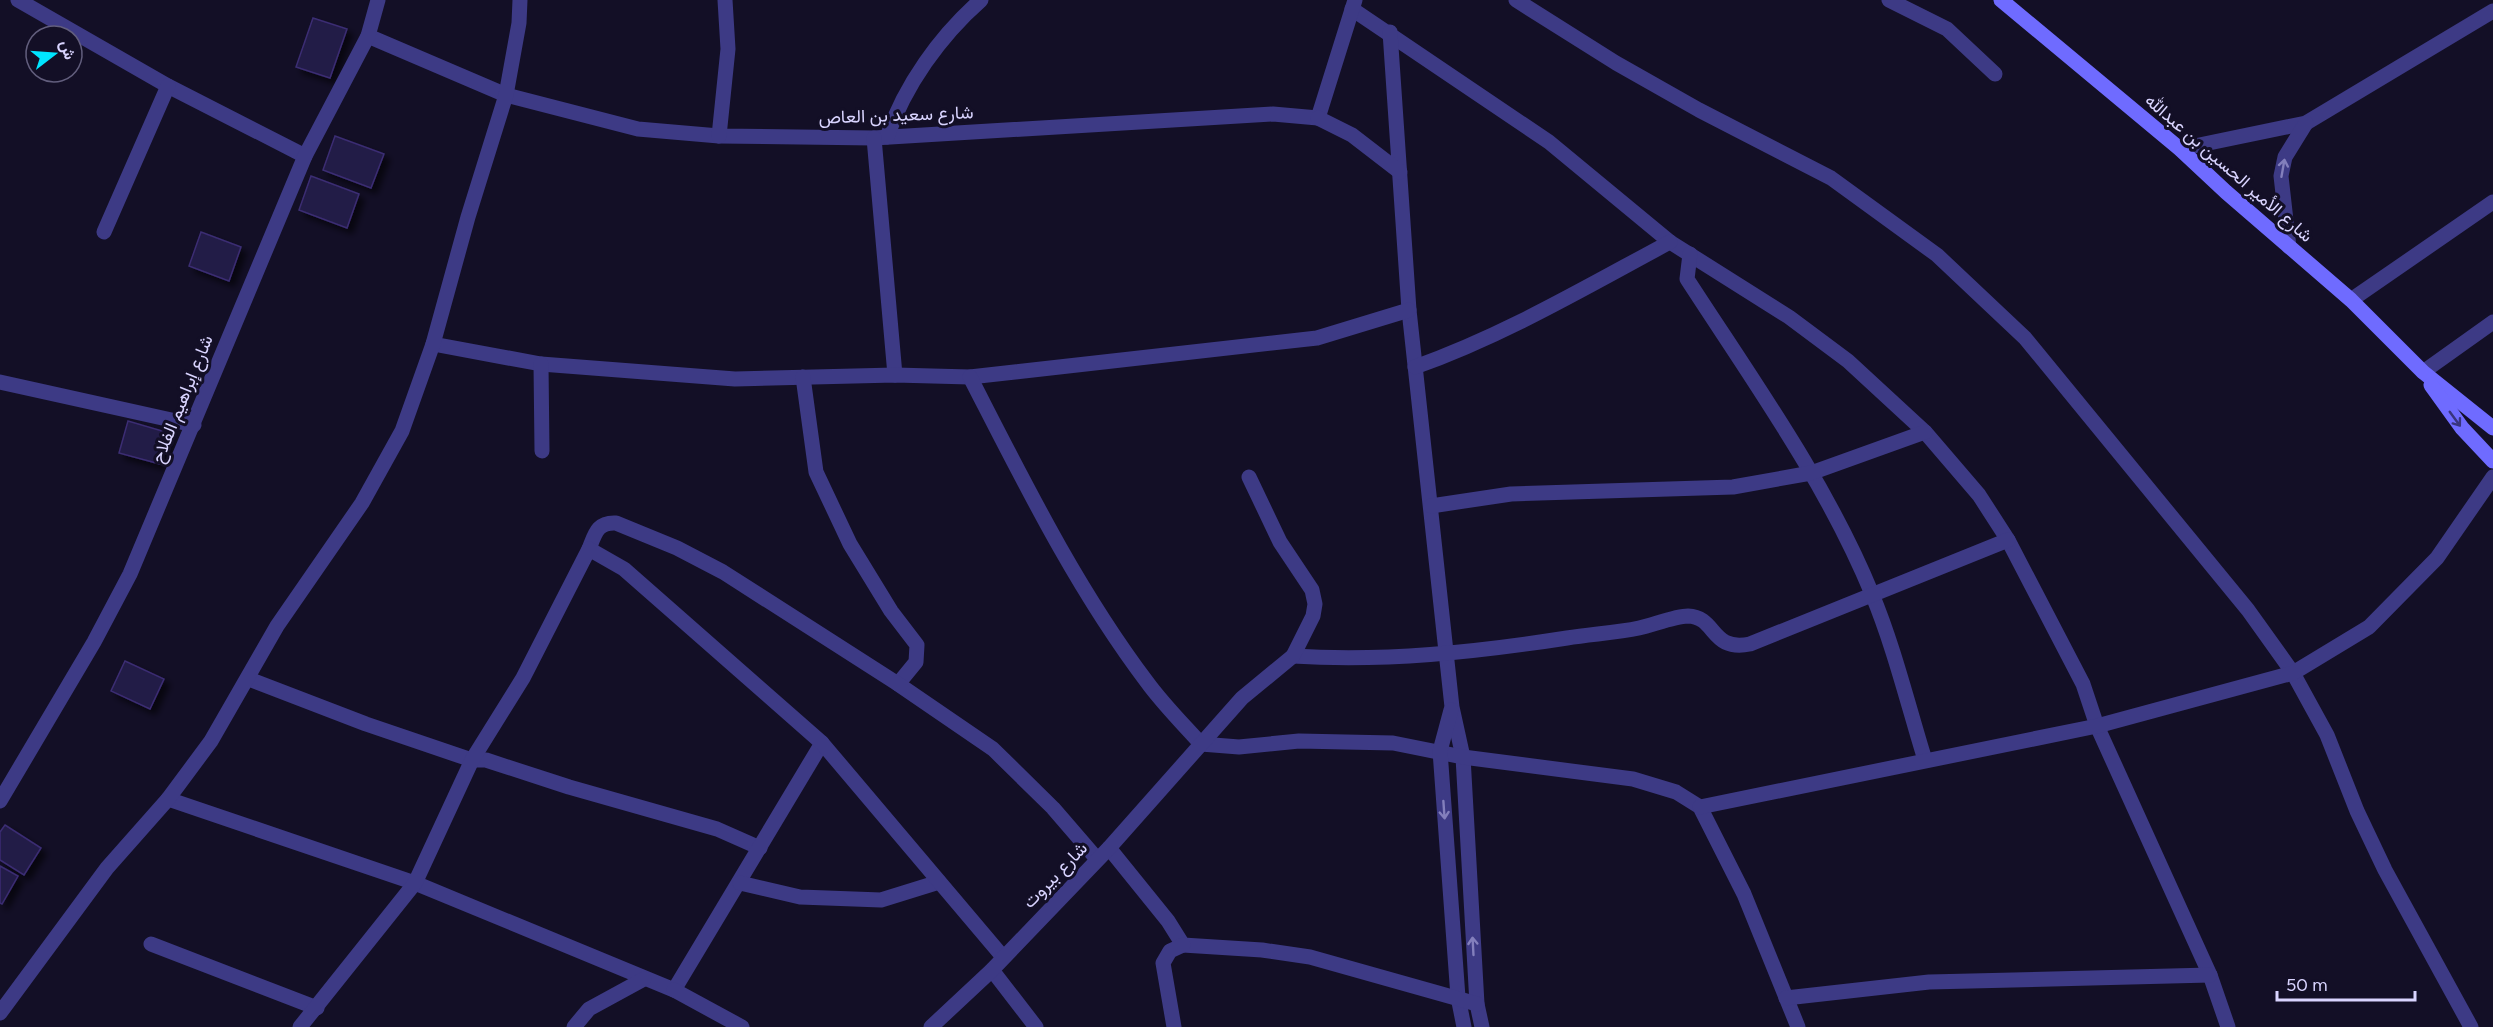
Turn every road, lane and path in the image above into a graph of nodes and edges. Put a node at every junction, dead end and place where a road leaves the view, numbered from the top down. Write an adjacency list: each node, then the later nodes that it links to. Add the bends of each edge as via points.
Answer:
1 (18, 0): 14 (street)
2 (378, 0): 12 (street, شارع إبراهيم الفلاح)
3 (520, 0): 15 (street)
4 (725, 0): 18 (street, via 728,49)
5 (981, 0): 19 (street, via 918,72)
6 (1516, 0): 53 (street, via 1668,93 1831,178 1937,255 2025,339 2248,610)
7 (1889, 0): 13 (street, via 1947,28)
8 (2001, 0): 20 (street, شارع الأمير الحسين بن عبدالله)
9 (1354, 4): 11 (street); 16 (street)
10 (2493, 11): 17 (street)
11 (1390, 32): 22 (street); 25 (street, via 1550,142)
12 (368, 36): 15 (street, شارع سعيد بن العاص); 21 (street, شارع إبراهيم الفلاح)
13 (1995, 74)
14 (168, 86): 21 (street); 24 (street)
15 (506, 95): 18 (street, شارع سعيد بن العاص, via 638,129); 31 (street)
16 (1318, 118): 19 (street, شارع سعيد بن العاص, via 1273,114); 22 (street, via 1352,135)
17 (2307, 123): 20 (street); 26 (street, one-way to 17, via 2281,176 2285,158)
18 (719, 136): 19 (street, شارع سعيد بن العاص)
19 (880, 138): 35 (street)
20 (2180, 149): 26 (street, شارع الأمير الحسين بن عبدالله)
21 (305, 156): 39 (street, شارع إبراهيم الفلاح)
22 (1400, 172): 29 (street)
23 (2493, 202): 28 (street)
24 (104, 232)
25 (1670, 242): 27 (street); 33 (street, via 1511,328)
26 (2289, 247): 28 (street, شارع الأمير الحسين بن عبدالله)
27 (1689, 254): 41 (street, via 1789,317 1848,361); 44 (street, via 1688,279)
28 (2351, 300): 34 (street, شارع الأمير الحسين بن عبدالله)
29 (1409, 310): 33 (street); 37 (street, via 1317,338)
30 (2493, 322): 34 (street)
31 (433, 344): 32 (street); 54 (street, via 402,431 362,503 277,627)
32 (541, 364): 36 (street, via 735,379); 42 (street)
33 (1415, 367): 47 (street)
34 (2423, 372): 40 (street, شارع الأمير الحسين بن عبدالله); 43 (street, شارع الأمير الحسين بن عبدالله, one-way to 43, via 2462,428)
35 (895, 375): 36 (street); 37 (street)
36 (803, 377): 55 (street, via 816,472 850,544 917,645 916,662)
37 (970, 377): 59 (street, via 1086,594 1148,684)
38 (0, 382): 39 (street)
39 (194, 425): 65 (street, شارع إبراهيم الفلاح, via 130,574)
40 (2493, 428)
41 (1925, 432): 44 (street); 48 (street, via 1979,495)
42 (542, 451)
43 (2493, 461)
44 (1811, 473): 47 (street, via 1733,487 1511,494); 50 (street)
45 (1249, 477): 52 (street, via 1280,542 1312,591 1313,616)
46 (2493, 477): 53 (street, via 2437,558 2369,627)
47 (1431, 506): 51 (street)
48 (2008, 540): 50 (street); 57 (street, via 2083,684)
49 (589, 549): 55 (street, via 598,527 605,522 677,548 723,572); 58 (street, via 624,569); 62 (street, via 523,678)
50 (1872, 595): 51 (street, via 1735,647 1725,644 1700,618 1686,616 1637,628); 63 (street)
51 (1447, 651): 52 (street, via 1365,658); 56 (street)
52 (1293, 656): 59 (street, شارع بيروت, via 1242,698)
53 (2293, 673): 57 (street); 95 (street, via 2327,735 2385,870)
54 (249, 679): 62 (street); 64 (street, via 211,741)
55 (898, 684): 69 (street, via 993,750 1053,808)
56 (1452, 707): 60 (street); 61 (street)
57 (2097, 726): 63 (street); 77 (street)
58 (822, 743): 67 (street); 70 (street)
59 (1201, 744): 60 (street, via 1239,747 1299,741 1393,743); 68 (street, شارع بيروت)
60 (1440, 751): 61 (street); 80 (street, one-way to 80)
61 (1463, 757): 66 (street, via 1633,779 1676,792); 82 (street, one-way to 61)
62 (472, 760): 67 (street, via 486,760 717,829); 71 (street)
63 (1925, 760): 66 (street)
64 (168, 799): 71 (street); 84 (street, via 107,868)
65 (0, 801)
66 (1700, 807): 81 (street, via 1744,894)
67 (760, 848): 72 (street)
68 (1109, 848): 69 (street, شارع بيروت); 74 (street)
69 (1097, 859): 75 (street, شارع بيروت)
70 (939, 882): 72 (street, via 880,900 800,897); 75 (street)
71 (415, 883): 78 (street); 83 (street)
72 (740, 883): 79 (street)
73 (151, 944): 83 (street)
74 (1183, 945): 80 (street, via 1310,957); 90 (street, via 1170,951 1163,963)
75 (1003, 957): 76 (street, شارع بيروت)
76 (992, 970): 88 (street, شارع بيروت); 89 (street)
77 (2210, 975): 81 (street, via 1929,982); 94 (street)
78 (644, 979): 79 (street); 86 (street, via 589,1010)
79 (674, 990): 87 (street)
80 (1458, 997): 82 (street); 91 (street)
81 (1786, 998): 93 (street)
82 (1477, 1004): 92 (street)
83 (317, 1008): 85 (street)
84 (0, 1013)
85 (300, 1027)
86 (574, 1027)
87 (742, 1027)
88 (931, 1027)
89 (1036, 1027)
90 (1174, 1027)
91 (1464, 1027)
92 (1482, 1027)
93 (1798, 1027)
94 (2228, 1027)
95 (2471, 1027)

